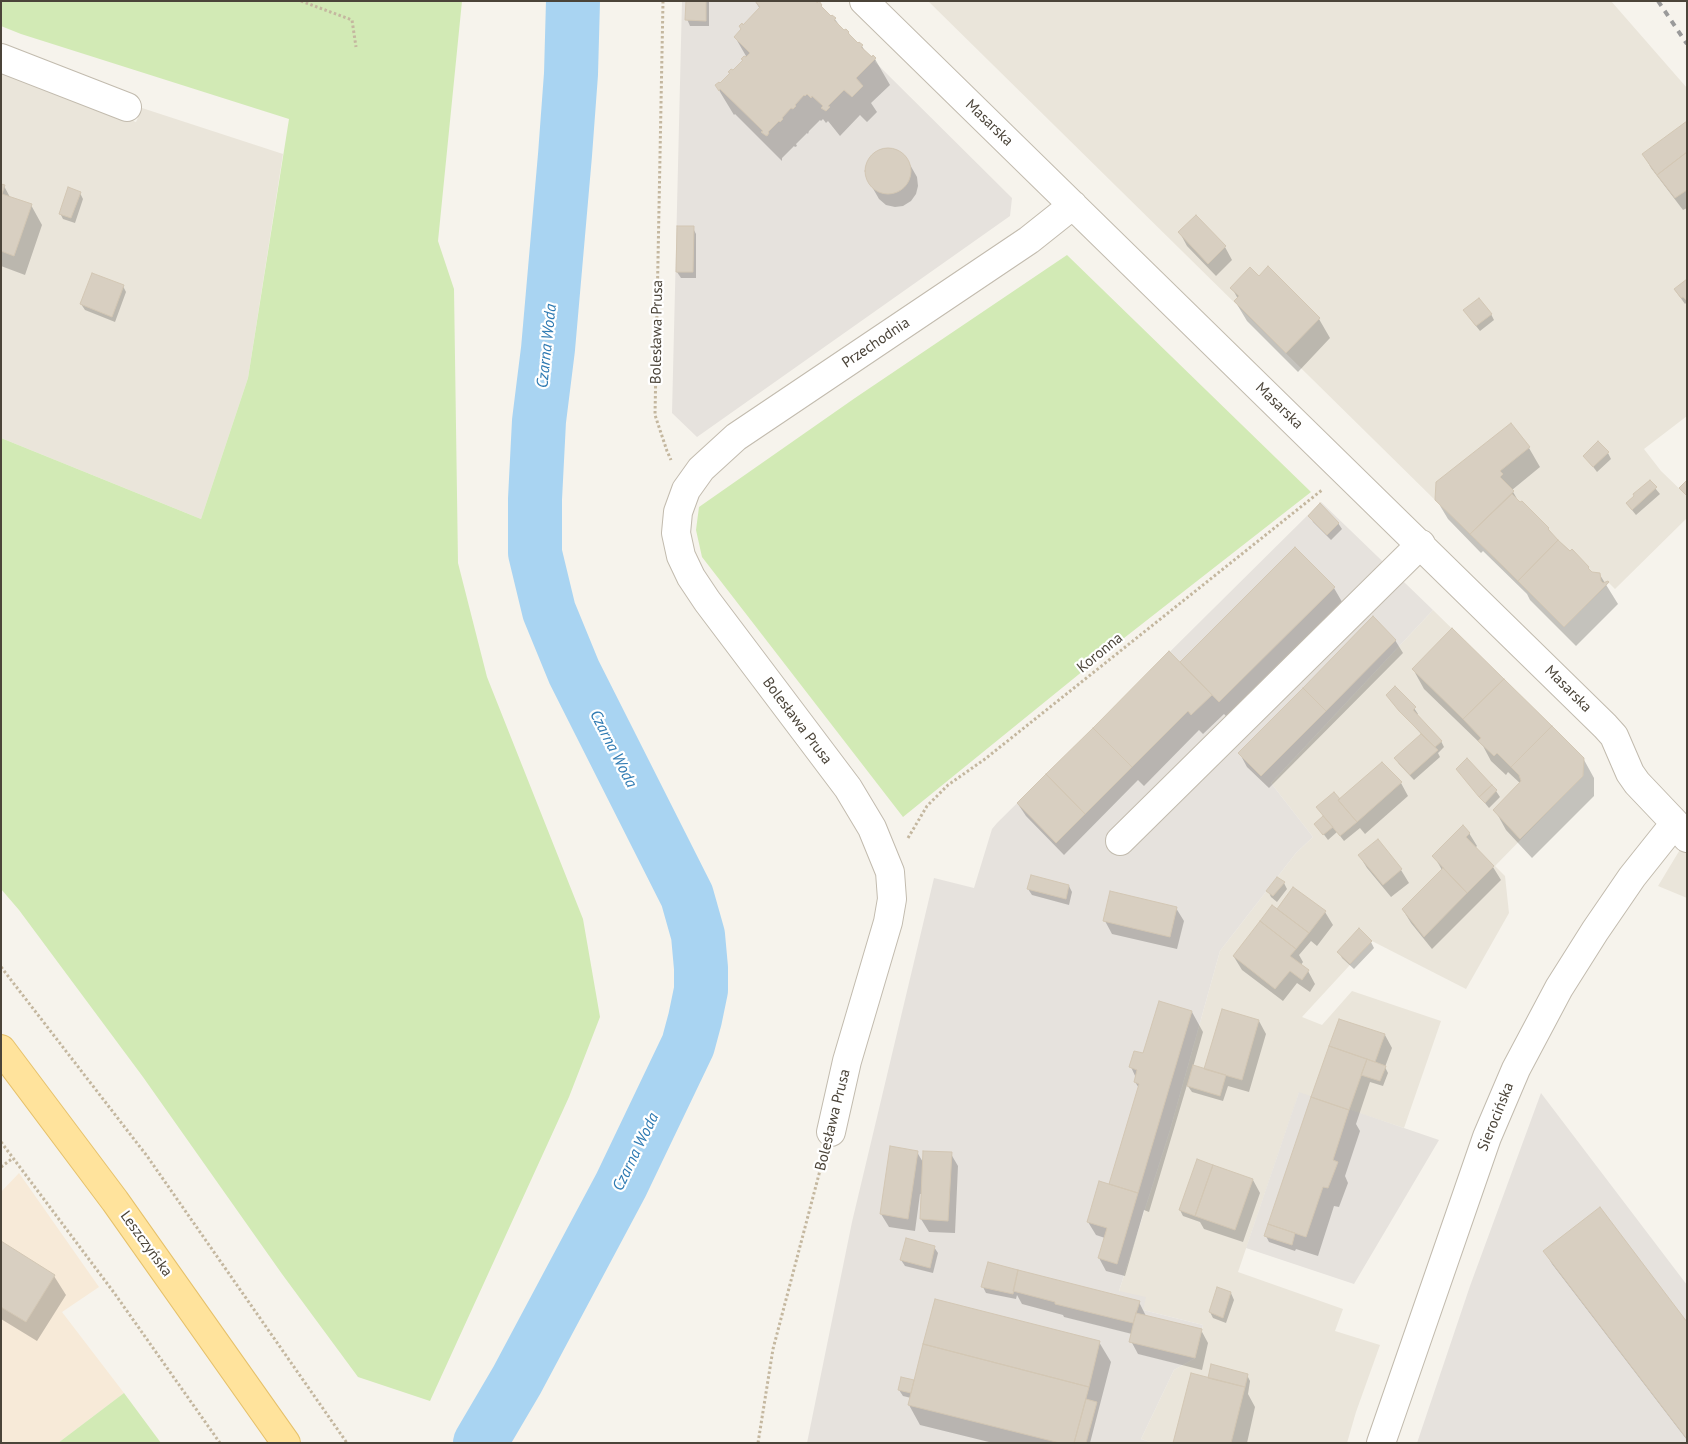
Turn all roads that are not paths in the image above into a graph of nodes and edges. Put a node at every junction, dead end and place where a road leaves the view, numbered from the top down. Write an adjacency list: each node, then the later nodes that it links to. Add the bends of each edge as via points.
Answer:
1 (864, 1): 4 (street, Masarska)
2 (1, 58): 3 (street)
3 (127, 107)
4 (1073, 205): 5 (street, Przechodnia, via 1029,240 736,437 700,470); 6 (street, Masarska)
5 (686, 490): 10 (street, Bolesława Prusa, via 678,512 676,533 681,556 691,577 848,788 866,816 890,872 892,899 888,922 851,1047)
6 (1421, 544): 7 (street, Masarska, via 1609,729 1634,780); 8 (street)
7 (1681, 830): 12 (street, Sierocińska, via 1632,877 1559,988 1516,1069 1487,1137)
8 (1120, 841)
9 (1, 1049): 11 (main road, Leszczyńska, via 115,1200)
10 (831, 1132)
11 (286, 1443)
12 (1381, 1443)

